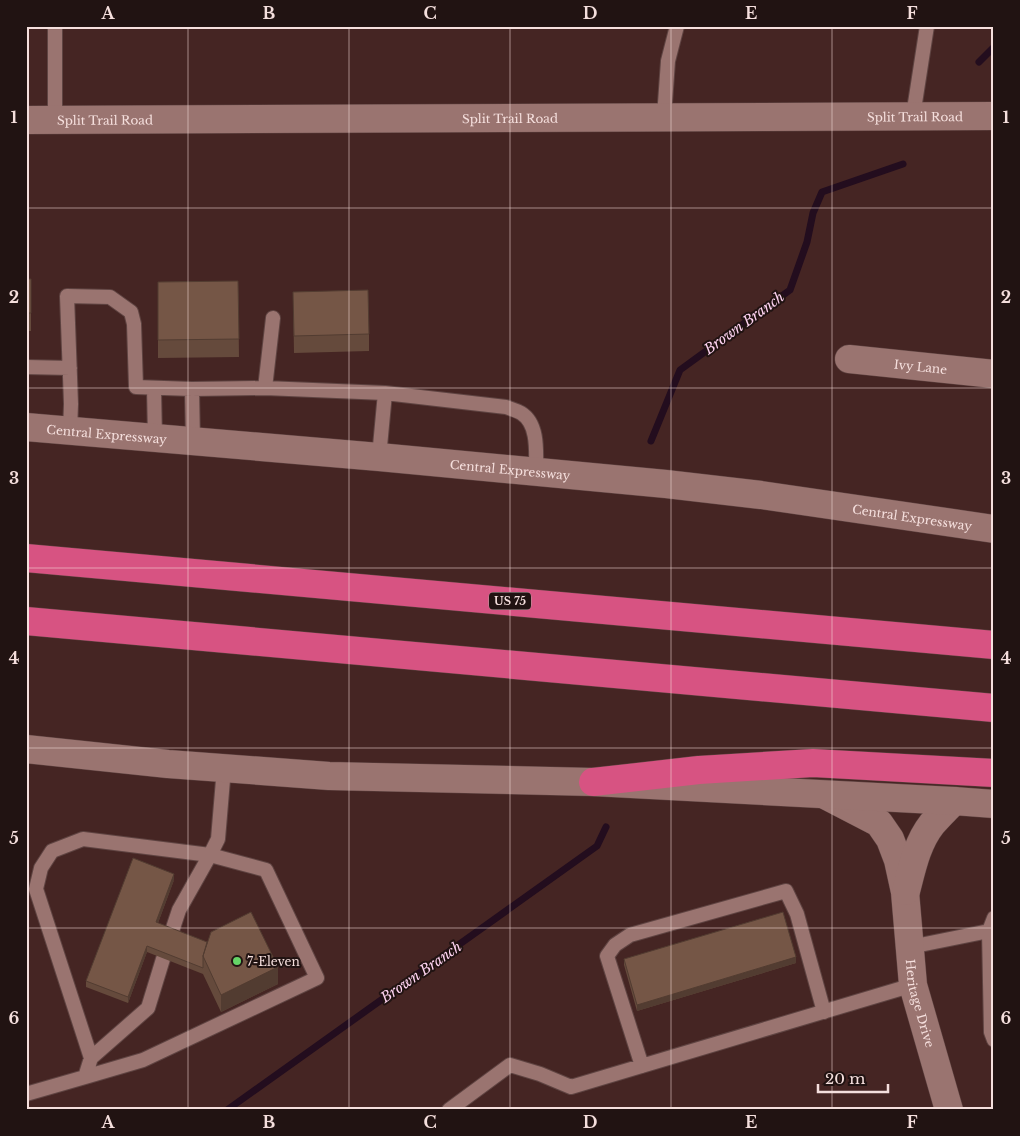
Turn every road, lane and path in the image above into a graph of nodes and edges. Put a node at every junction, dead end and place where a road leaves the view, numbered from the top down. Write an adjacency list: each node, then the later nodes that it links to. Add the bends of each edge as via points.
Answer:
1 (55, 26): 8 (lane)
2 (677, 26): 6 (lane, via 668,61)
3 (927, 26): 4 (lane)
4 (913, 116): 5 (main road, Split Trail Road); 6 (main road, Split Trail Road)
5 (994, 116)
6 (664, 117): 8 (main road, Split Trail Road)
7 (26, 120): 8 (main road, Split Trail Road)
8 (55, 120)
9 (274, 318): 14 (lane)
10 (849, 359): 13 (main road, Ivy Lane)
11 (26, 367): 12 (lane)
12 (70, 368): 15 (lane, via 67,296 110,297 130,312 134,324 136,387); 19 (lane)
13 (994, 374)
14 (265, 388): 16 (lane); 17 (lane)
15 (154, 389): 16 (lane); 20 (lane)
16 (192, 390): 21 (lane)
17 (385, 393): 22 (lane); 23 (lane, via 506,407 522,413 536,442)
18 (26, 427): 19 (main road, Central Expressway)
19 (70, 431): 20 (main road, Central Expressway)
20 (155, 438): 21 (main road, Central Expressway)
21 (193, 442): 22 (main road, Central Expressway)
22 (379, 457): 23 (main road, Central Expressway)
23 (536, 471): 24 (main road, Central Expressway, via 761,495)
24 (994, 528)
25 (26, 558): 27 (highway, US 75)
26 (26, 621): 28 (highway)
27 (994, 645)
28 (994, 708)
29 (26, 749): 30 (main road)
30 (224, 768): 32 (main road, via 329,776); 36 (lane, via 218,839)
31 (994, 773): 32 (highway, via 813,763 699,770)
32 (593, 782): 33 (main road)
33 (824, 795): 34 (main road); 37 (main road, Heritage Drive, via 879,823 896,853)
34 (954, 801): 35 (main road); 37 (main road, Heritage Drive, via 931,825 912,865)
35 (994, 804)
36 (210, 855): 39 (lane, via 178,910); 45 (lane, via 83,839 52,850 41,868 36,889); 47 (lane, via 266,870 316,978 144,1060)
37 (905, 892): 40 (main road, Heritage Drive)
38 (991, 925): 40 (lane); 44 (lane, via 991,1032)
39 (171, 934)
40 (910, 946): 42 (main road, Heritage Drive)
41 (164, 959): 45 (lane, via 148,1008)
42 (913, 985): 43 (lane); 50 (main road, Heritage Drive)
43 (824, 1012): 46 (lane); 46 (lane, via 796,914 786,891 630,935 615,945 607,956)
44 (994, 1040)
45 (91, 1058): 47 (lane)
46 (642, 1066): 49 (lane, via 571,1087 510,1065)
47 (85, 1077): 48 (lane)
48 (26, 1094)
49 (449, 1110)
50 (949, 1110)

